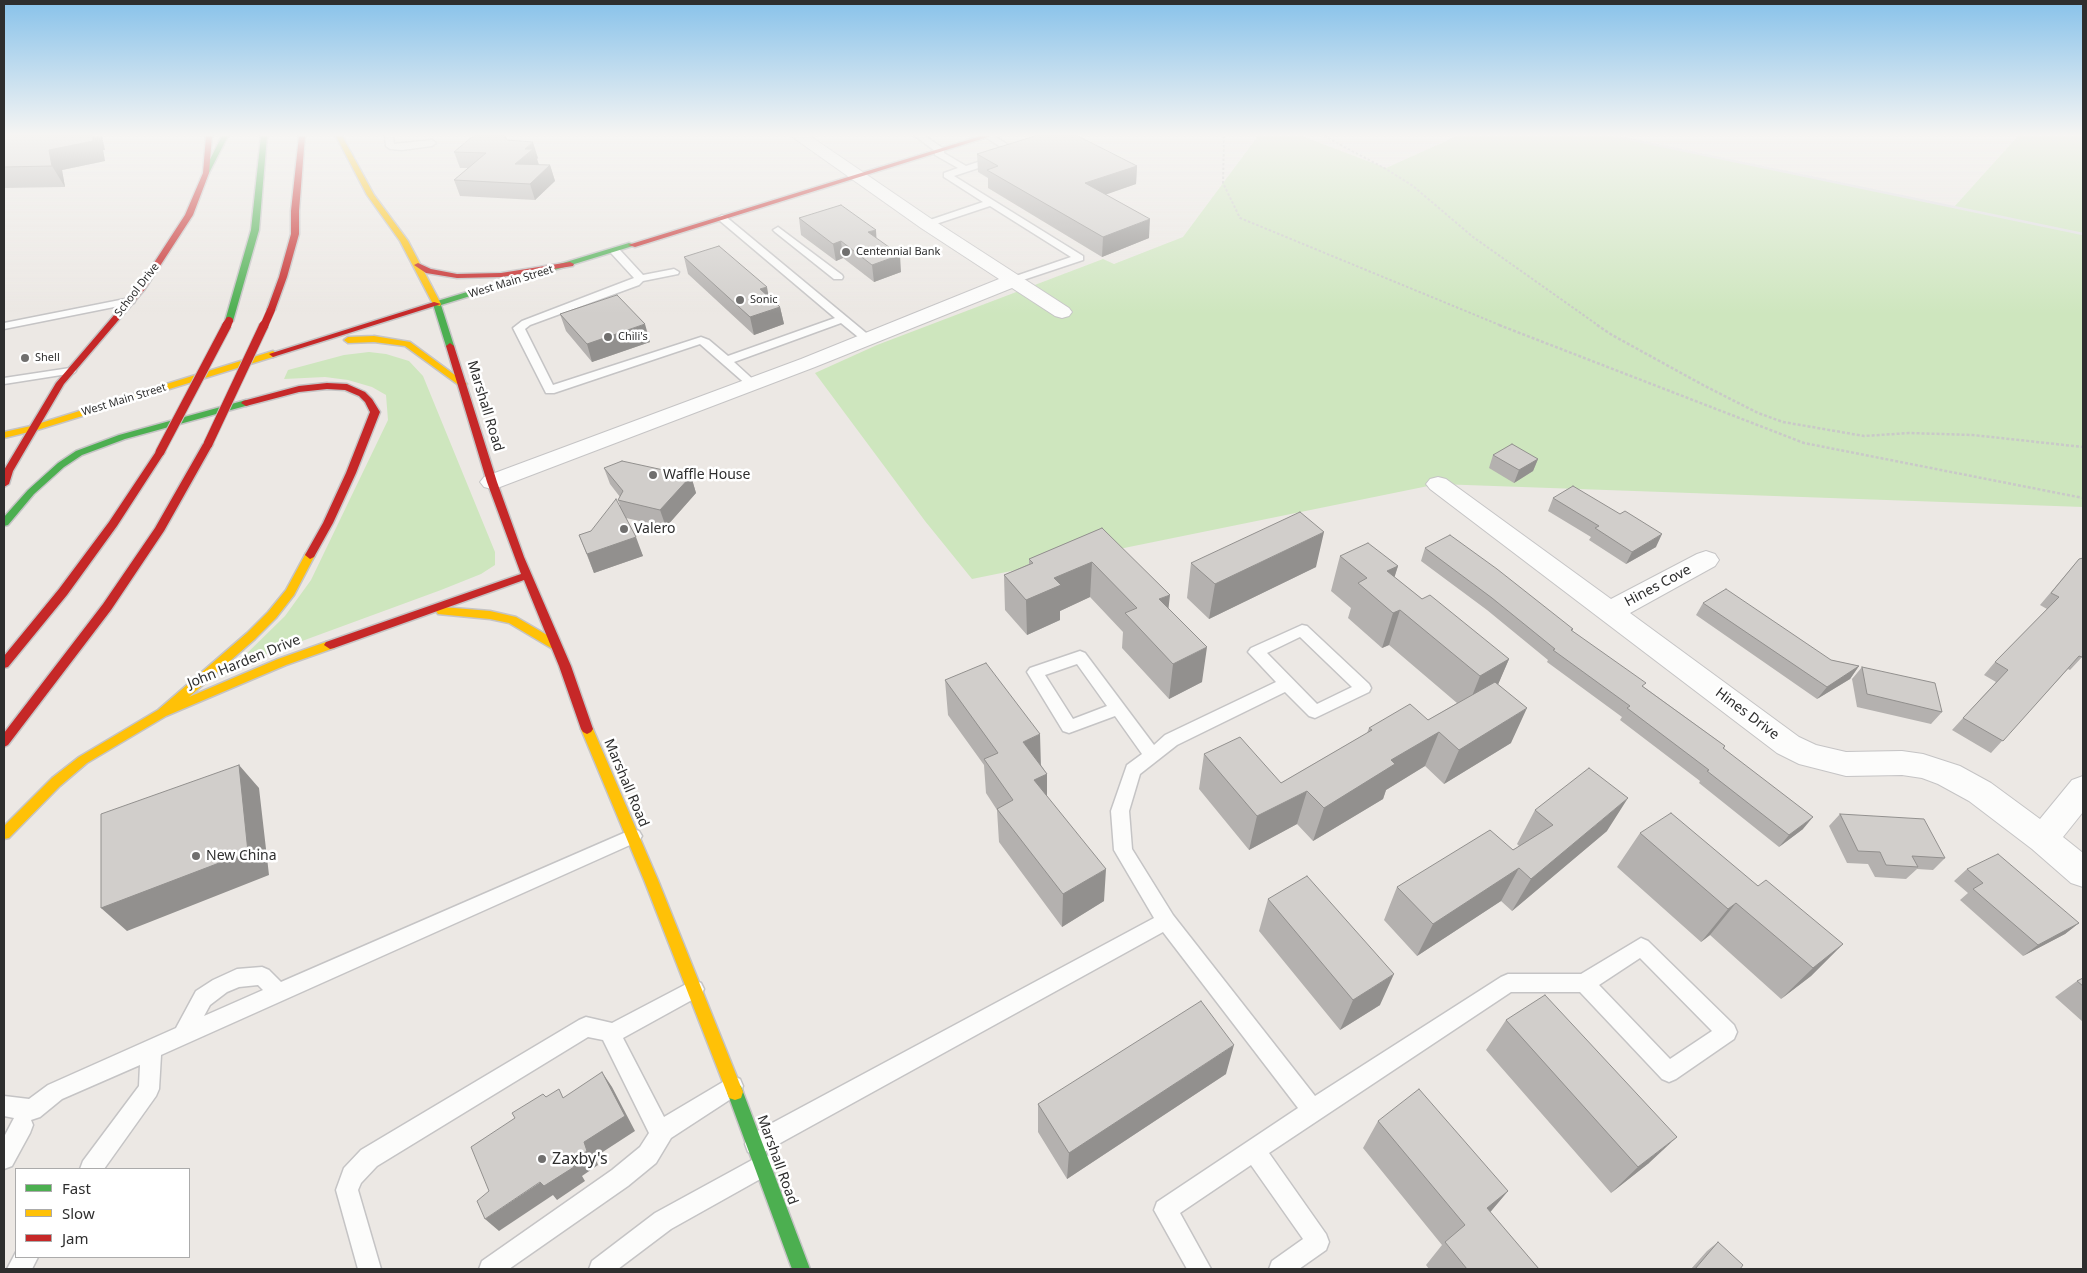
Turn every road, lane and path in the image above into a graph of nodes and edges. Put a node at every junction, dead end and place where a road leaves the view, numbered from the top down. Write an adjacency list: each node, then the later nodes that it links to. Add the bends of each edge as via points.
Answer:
1 (198, 195): 21 (main road, School Drive, via 162,257)
2 (258, 195): 47 (main road, bridge, via 248,262 229,321 160,452 64,592)
3 (296, 195): 51 (main road, bridge, via 295,234 283,277 271,310 208,444 160,529 108,607)
4 (371, 195): 16 (main road, Marshall Road)
5 (796, 195): 11 (main road, West Main Street)
6 (884, 195): 12 (street)
7 (977, 195): 10 (lane)
8 (1229, 195): 40 (path, via 1240,218 1307,247 1804,443)
9 (1424, 195): 36 (path, via 1473,237 1612,335 1758,413 1782,422 1864,436 1973,434)
10 (989, 203): 12 (lane); 20 (lane, via 1078,258)
11 (722, 218): 14 (main road, West Main Street); 24 (lane)
12 (926, 224): 20 (street)
13 (778, 230): 18 (lane)
14 (615, 251): 15 (main road, West Main Street); 19 (lane)
15 (570, 264): 16 (main road, via 501,275 457,276 429,271); 22 (main road, West Main Street)
16 (418, 265): 22 (main road, Marshall Road)
17 (674, 272): 19 (lane)
18 (838, 278)
19 (640, 279): 28 (lane, via 521,325 519,328 550,390 696,341 705,342)
20 (1014, 280): 23 (street); 26 (street)
21 (130, 301): 25 (lane); 29 (main road, School Drive)
22 (437, 304): 27 (main road, West Main Street); 31 (main road, Marshall Road)
23 (1062, 312)
24 (842, 319): 26 (lane); 28 (lane)
25 (4, 326)
26 (867, 339): 32 (street)
27 (314, 341): 31 (main road, via 374,339 407,344); 33 (main road, West Main Street)
28 (726, 361): 32 (lane)
29 (70, 371): 30 (lane); 33 (main road, School Drive)
30 (4, 381)
31 (463, 384): 37 (main road, Marshall Road)
32 (752, 384): 37 (street)
33 (34, 428): 34 (main road); 35 (main road); 38 (main road, School Drive, via 8,471)
34 (4, 435)
35 (4, 442)
36 (2083, 447)
37 (492, 482): 43 (main road, Marshall Road)
38 (4, 484)
39 (1438, 484): 44 (street, Hines Drive)
40 (2083, 498)
41 (4, 523): 50 (main road, via 61,464 79,453 122,437 299,389 347,387 369,401 375,412 351,473 290,592 251,636)
42 (1706, 560): 44 (street, Hines Cove)
43 (528, 575): 45 (main road, John Harden Drive); 46 (main road, Marshall Road)
44 (1610, 612): 56 (street, Hines Drive, via 1788,745 1810,756 1846,764 1923,766 1949,775 1980,792)
45 (418, 614): 46 (main road, via 450,610 490,614 512,620); 50 (main road, John Harden Drive, via 259,671)
46 (554, 645): 55 (main road, Marshall Road)
47 (4, 664)
48 (1287, 684): 48 (lane, via 1315,712 1362,688 1302,630 1256,652); 52 (lane, via 1171,740)
49 (1117, 710): 49 (lane, via 1080,657 1036,672 1069,727); 52 (lane)
50 (162, 713): 54 (main road, John Harden Drive, via 83,760)
51 (4, 742)
52 (1152, 755): 58 (lane, via 1133,770 1120,811 1123,850)
53 (2083, 789): 56 (street)
54 (4, 834)
55 (633, 836): 60 (main road, Marshall Road); 61 (lane)
56 (2043, 839): 57 (street, Hines Drive)
57 (2083, 874)
58 (1166, 921): 67 (lane); 70 (lane)
59 (1584, 983): 59 (lane, via 1669,1072 1727,1032 1641,947); 67 (lane, via 1508,983)
60 (694, 988): 62 (lane, via 613,1033); 65 (main road, Marshall Road)
61 (277, 992): 63 (lane); 63 (lane, via 262,976 237,978 203,998)
62 (609, 1032): 69 (lane); 77 (lane, via 586,1027 369,1158 352,1176 347,1190)
63 (184, 1034): 64 (lane)
64 (151, 1048): 66 (lane, via 55,1092 33,1110); 74 (lane, via 149,1089)
65 (733, 1086): 69 (lane); 70 (main road, Marshall Road)
66 (4, 1106)
67 (1313, 1110): 71 (lane)
68 (22, 1125): 72 (lane)
69 (661, 1134): 78 (lane, via 648,1155 620,1178)
70 (756, 1144): 73 (main road, Marshall Road)
71 (1254, 1150): 81 (lane, via 1165,1210); 82 (lane, via 1318,1242)
72 (4, 1158)
73 (763, 1165): 79 (lane, via 663,1222); 80 (main road, Marshall Road)
74 (92, 1168)
75 (26, 1258): 76 (lane)
76 (18, 1269)
77 (370, 1269)
78 (490, 1269)
79 (600, 1269)
80 (801, 1269)
81 (1200, 1269)
82 (1280, 1269)

